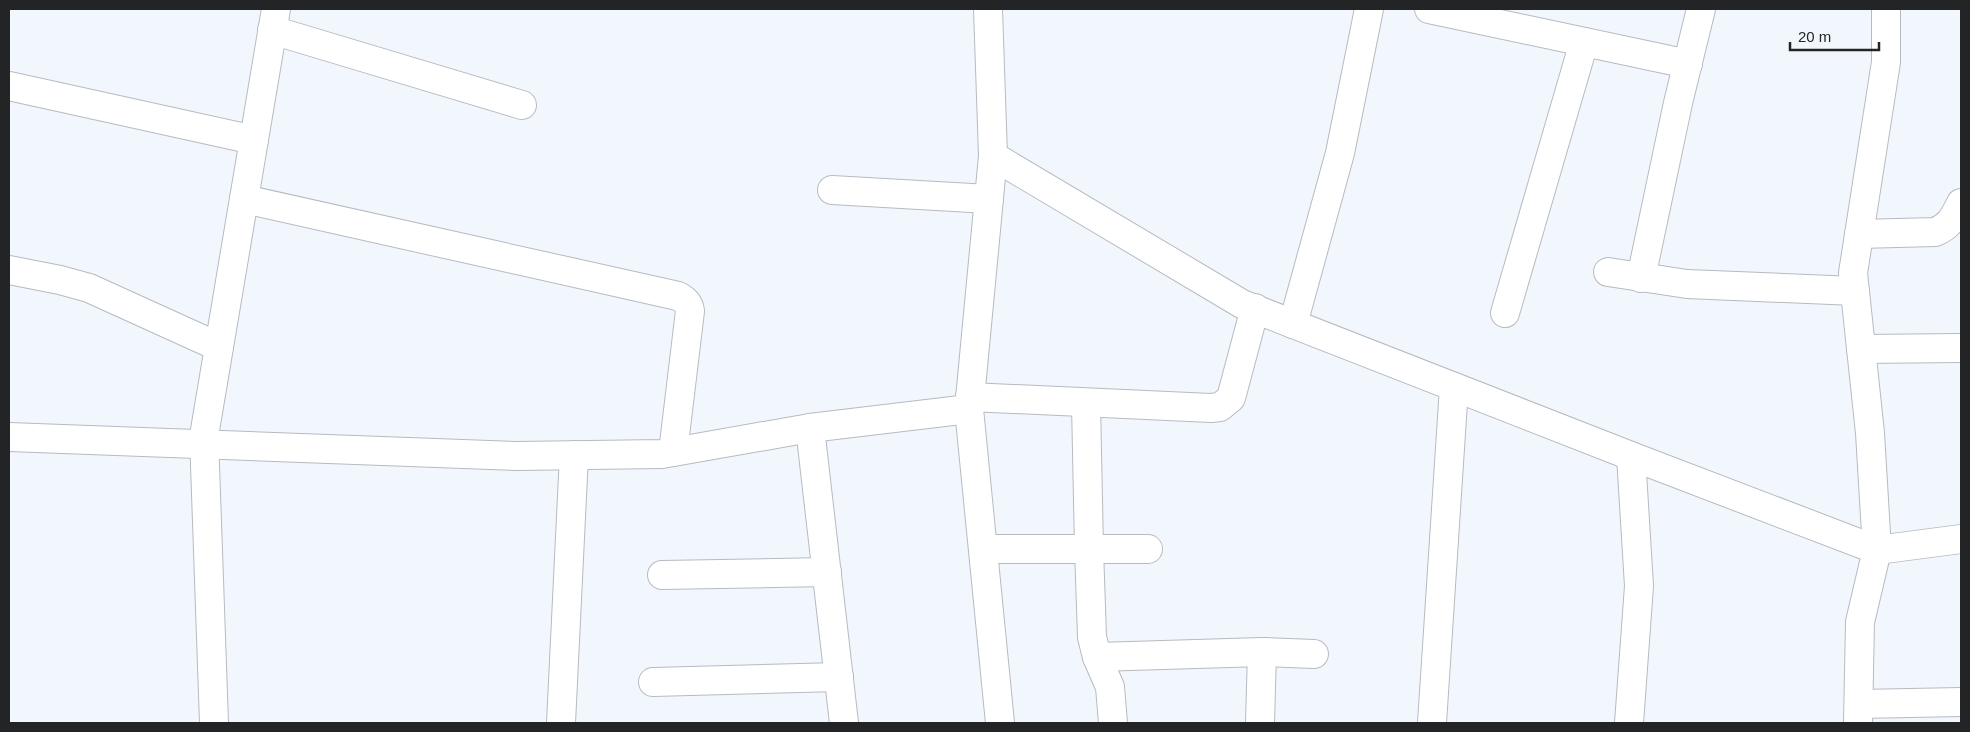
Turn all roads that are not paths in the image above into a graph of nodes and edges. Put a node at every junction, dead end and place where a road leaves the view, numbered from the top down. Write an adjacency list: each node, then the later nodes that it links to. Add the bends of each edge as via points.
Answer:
1 (988, 9): 12 (street)
2 (1369, 9): 24 (street, via 1340,153)
3 (1429, 9): 7 (street)
4 (1701, 9): 8 (street)
5 (1886, 9): 17 (street, via 1886,62)
6 (274, 19): 10 (street); 11 (street)
7 (1584, 42): 8 (street); 23 (street)
8 (1688, 64): 20 (street)
9 (9, 86): 11 (street)
10 (522, 105)
11 (254, 140): 14 (street)
12 (993, 156): 15 (street); 22 (street, via 1242,304)
13 (832, 190): 15 (street)
14 (244, 198): 25 (street); 34 (street, via 668,294 685,301 690,311)
15 (989, 198): 29 (street)
16 (1961, 203): 17 (street, via 1945,228 1935,232)
17 (1859, 234): 21 (street, via 1853,273)
18 (9, 270): 25 (street, via 89,288)
19 (1608, 272): 20 (street)
20 (1641, 278): 21 (street, via 1686,284)
21 (1855, 291): 27 (street)
22 (1256, 308): 24 (street); 30 (street, via 1231,398 1226,404 1211,408)
23 (1504, 313)
24 (1294, 324): 28 (street)
25 (219, 348): 33 (street)
26 (1961, 348): 27 (street)
27 (1862, 349): 41 (street)
28 (1454, 386): 36 (street); 57 (street)
29 (969, 403): 30 (street); 31 (street); 38 (street)
30 (1086, 403): 39 (street)
31 (810, 428): 34 (street); 42 (street)
32 (9, 437): 33 (street)
33 (204, 445): 35 (street, via 516,456); 51 (street)
34 (673, 452): 35 (street)
35 (574, 455): 52 (street)
36 (1631, 456): 41 (street); 58 (street, via 1638,586)
37 (1961, 539): 41 (street)
38 (983, 549): 39 (street); 54 (street)
39 (1089, 549): 40 (street); 46 (street, via 1092,636)
40 (1148, 549)
41 (1877, 550): 50 (street, via 1860,622)
42 (827, 572): 43 (street); 47 (street)
43 (662, 575)
44 (1262, 652): 45 (street); 46 (street); 56 (street)
45 (1314, 654)
46 (1097, 656): 55 (street, via 1110,687)
47 (839, 677): 48 (street); 53 (street)
48 (653, 682)
49 (1961, 702): 50 (street)
50 (1859, 714)
51 (214, 723)
52 (561, 723)
53 (844, 723)
54 (1000, 723)
55 (1113, 723)
56 (1260, 723)
57 (1432, 723)
58 (1629, 723)

